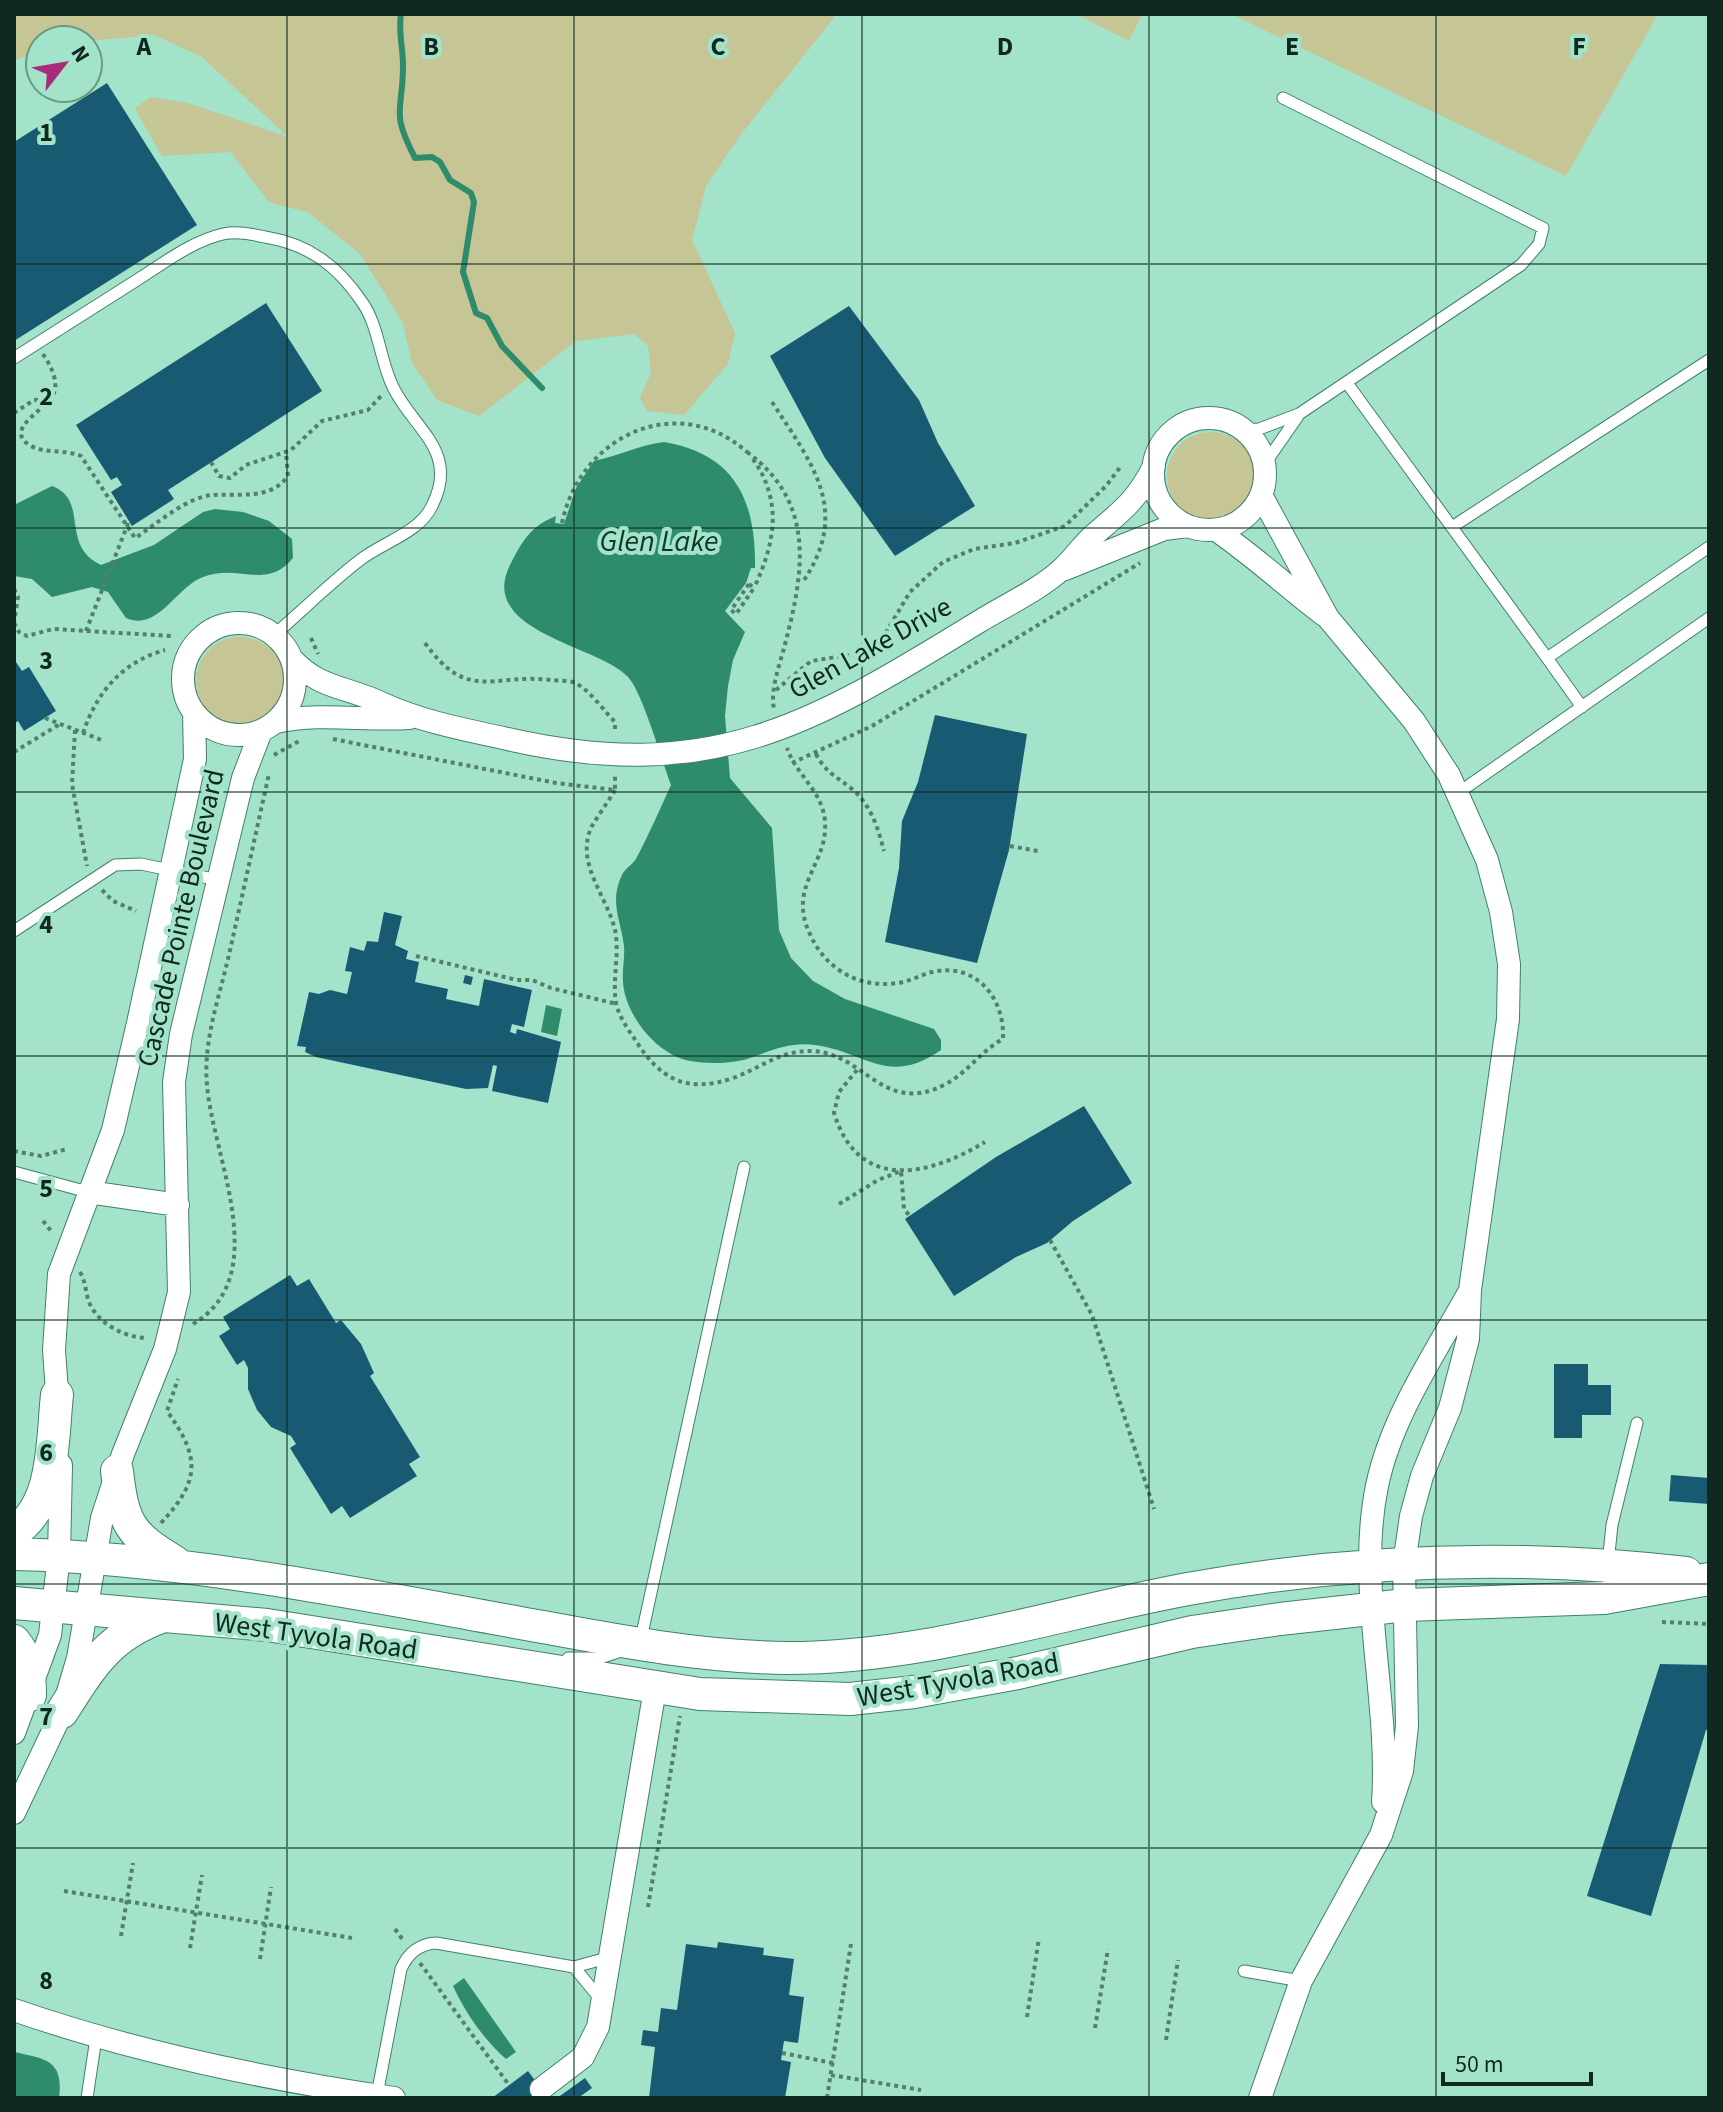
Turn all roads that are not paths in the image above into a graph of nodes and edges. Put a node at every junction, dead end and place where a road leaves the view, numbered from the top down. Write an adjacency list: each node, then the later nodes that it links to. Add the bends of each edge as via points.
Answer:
1 (1283, 98): 4 (lane, via 1543,228 1539,244 1521,265)
2 (14, 358): 17 (lane, via 183,251 223,234 290,241 310,249 345,279 365,305 391,384 434,445 439,462 434,503 415,526 358,561)
3 (1709, 360): 11 (lane)
4 (1347, 383): 5 (lane); 11 (lane)
5 (1299, 414): 6 (lane); 7 (lane)
6 (1244, 430): 7 (street); 8 (street, via 1207,418 1188,422 1171,432)
7 (1264, 465): 9 (street)
8 (1154, 466): 10 (street, via 1154,486 1162,504); 14 (street, Glen Lake Drive, via 1121,515)
9 (1261, 495): 12 (street, via 1239,522); 15 (street)
10 (1188, 526): 12 (street); 14 (street, Glen Lake Drive, via 1164,529)
11 (1452, 527): 19 (lane)
12 (1216, 530): 15 (street)
13 (1709, 547): 19 (lane)
14 (1060, 570): 22 (street, Glen Lake Drive, via 844,703 779,731 697,751 634,756 523,743)
15 (1328, 618): 24 (street, via 1414,721)
16 (1709, 618): 20 (lane)
17 (273, 636): 18 (street); 21 (street, via 252,625 232,623 198,641 183,676)
18 (291, 658): 22 (street, Glen Lake Drive, via 307,676); 23 (street, via 294,692)
19 (1547, 658): 20 (lane)
20 (1582, 707): 24 (lane)
21 (194, 713): 23 (street, via 226,734); 25 (street, Cascade Pointe Boulevard, via 195,759)
22 (414, 718): 23 (street, Glen Lake Drive, via 362,721 329,715)
23 (268, 727): 26 (street, Cascade Pointe Boulevard, via 243,778)
24 (1458, 793): 32 (street, via 1487,860 1509,964 1508,1019)
25 (171, 870): 26 (lane); 27 (lane, via 125,863 93,877); 30 (street, Cascade Pointe Boulevard, via 113,1130)
26 (218, 880): 31 (street, Cascade Pointe Boulevard, via 174,1082)
27 (14, 931)
28 (744, 1167): 52 (lane)
29 (14, 1172): 30 (lane)
30 (88, 1192): 31 (street); 33 (street, Cascade Pointe Boulevard, via 59,1274)
31 (178, 1205): 35 (street, Cascade Pointe Boulevard, via 179,1292 165,1349)
32 (1470, 1290): 40 (street, via 1462,1367 1422,1476); 42 (street, via 1385,1456 1372,1514)
33 (57, 1395): 36 (main road, via 48,1481 38,1504); 38 (street, Cascade Pointe Boulevard)
34 (1637, 1423): 41 (lane)
35 (117, 1471): 39 (street, Cascade Pointe Boulevard); 43 (main road, via 128,1523 141,1542)
36 (14, 1532)
37 (14, 1554): 38 (main road, West Tyvola Road)
38 (59, 1555): 39 (main road, West Tyvola Road); 47 (street, Cascade Pointe Boulevard)
39 (95, 1558): 43 (main road, West Tyvola Road); 47 (street, Cascade Pointe Boulevard)
40 (1404, 1564): 41 (main road, West Tyvola Road); 42 (main road, West Tyvola Road); 46 (street)
41 (1608, 1564): 44 (main road, West Tyvola Road)
42 (1371, 1566): 48 (street); 54 (main road, West Tyvola Road, via 1186,1589 1005,1630)
43 (184, 1568): 52 (main road, West Tyvola Road, via 398,1600)
44 (1709, 1577): 46 (main road, West Tyvola Road, via 1604,1598)
45 (14, 1603): 47 (main road, West Tyvola Road)
46 (1406, 1605): 48 (main road, West Tyvola Road); 61 (street, via 1407,1726 1402,1771)
47 (70, 1606): 49 (main road, West Tyvola Road); 57 (street, Cascade Pointe Boulevard, via 50,1640); 58 (street, Cascade Pointe Boulevard, via 78,1658)
48 (1374, 1608): 56 (main road, West Tyvola Road, via 1192,1632 1018,1673 882,1696 794,1698); 61 (street, via 1385,1733)
49 (166, 1615): 53 (main road, West Tyvola Road, via 267,1625); 58 (main road, via 112,1642)
50 (456, 1640): 53 (lane)
51 (14, 1641): 57 (main road, via 30,1672)
52 (640, 1645): 54 (main road, West Tyvola Road, via 742,1656); 55 (lane, via 600,1658)
53 (389, 1646): 56 (main road, West Tyvola Road)
54 (848, 1656): 56 (main road, via 801,1674 679,1670)
55 (561, 1657)
56 (655, 1689): 62 (street)
57 (30, 1695): 59 (street, Cascade Pointe Boulevard)
58 (62, 1712): 60 (street, Cascade Pointe Boulevard)
59 (14, 1733)
60 (14, 1813)
61 (1381, 1835): 65 (street)
62 (607, 1958): 63 (lane); 66 (street)
63 (574, 1967): 66 (lane); 71 (lane, via 436,1943 412,1952 401,1969)
64 (1244, 1971): 65 (lane)
65 (1301, 1981): 73 (street)
66 (601, 2000): 69 (street, via 590,2048)
67 (14, 2010): 68 (street)
68 (96, 2038): 70 (street); 72 (lane)
69 (541, 2089)
70 (327, 2093): 71 (street)
71 (386, 2097)
72 (87, 2098)
73 (1260, 2098)

